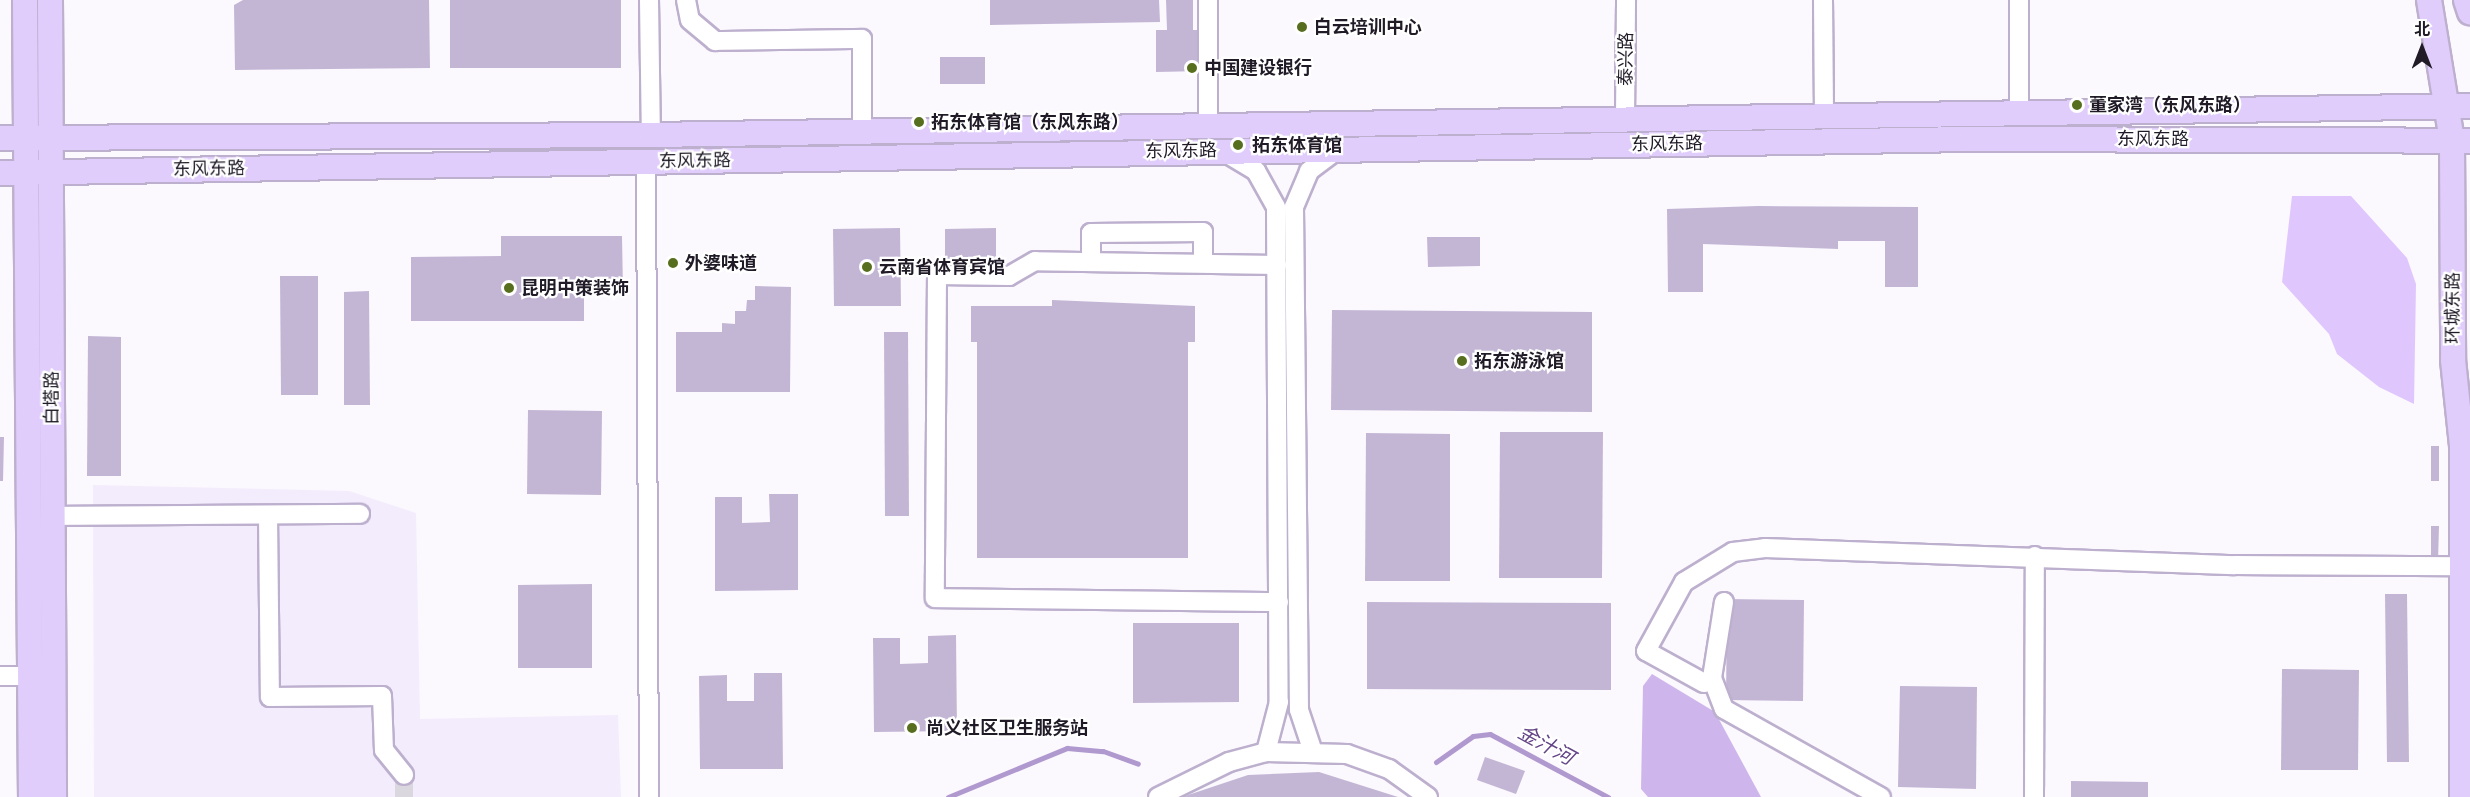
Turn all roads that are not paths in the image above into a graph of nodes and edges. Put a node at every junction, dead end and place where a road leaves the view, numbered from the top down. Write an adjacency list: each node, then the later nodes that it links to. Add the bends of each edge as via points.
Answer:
1 (25, 0): 19 (main road, 白塔路)
2 (50, 0): 21 (main road, 白塔路)
3 (650, 0): 18 (street)
4 (686, 0): 17 (street, via 690,20 715,41 862,39)
5 (1208, 0): 16 (street)
6 (1626, 0): 15 (street, 泰兴路)
7 (1823, 0): 14 (street)
8 (2019, 0): 13 (street)
9 (2429, 0): 12 (main road, 环城东路)
10 (2466, 0): 11 (main road)
11 (2470, 12)
12 (2459, 106): 13 (main road, 东风东路); 22 (main road, 环城东路)
13 (2019, 113): 14 (main road, 东风东路)
14 (1824, 116): 15 (main road, 东风东路)
15 (1625, 119): 16 (main road, 东风东路)
16 (1198, 125): 17 (main road, 东风东路); 24 (main road, via 1198,137)
17 (862, 132): 18 (main road, 东风东路)
18 (651, 135): 21 (main road, 东风东路)
19 (25, 137): 20 (main road, 东风东路); 21 (main road, 东风东路); 29 (main road, 白塔路)
20 (0, 138)
21 (53, 138): 27 (main road, 白塔路)
22 (2461, 141): 23 (main road, 东风东路, via 1972,139); 37 (main road, 环城东路)
23 (1341, 148): 25 (main road, 东风东路); 44 (street, via 1309,171 1294,207 1299,710)
24 (1187, 150): 25 (main road, 东风东路); 26 (main road, 东风东路)
25 (1216, 150): 32 (street, via 1247,164 1272,194)
26 (646, 162): 27 (main road, 东风东路); 48 (street)
27 (54, 171): 29 (main road, 东风东路); 35 (main road, 白塔路)
28 (0, 173): 29 (main road, 东风东路)
29 (26, 173): 41 (main road, 白塔路)
30 (1091, 261): 31 (street); 31 (street, via 1091,233 1191,232 1203,232); 38 (street, via 1035,261 1009,276 937,275 935,598)
31 (1203, 261): 32 (street)
32 (1277, 265): 38 (street)
33 (360, 514): 34 (street)
34 (268, 515): 35 (street); 45 (street, via 270,697 382,696 384,750)
35 (51, 516): 47 (main road, 白塔路)
36 (2035, 556): 37 (street); 42 (street, via 1765,548 1733,552 1684,582 1646,651); 52 (street)
37 (2462, 566): 53 (main road, 环城东路)
38 (1278, 602): 43 (street, via 1279,702)
39 (1724, 602): 51 (street, via 1712,678 1724,709)
40 (0, 676): 41 (street)
41 (31, 676): 46 (main road, 白塔路)
42 (1704, 683)
43 (1266, 752): 44 (street); 49 (street, via 1229,762)
44 (1313, 752): 50 (street, via 1347,754 1389,770)
45 (404, 775)
46 (31, 797)
47 (54, 797)
48 (649, 797)
49 (1158, 797)
50 (1428, 797)
51 (1881, 797)
52 (2034, 797)
53 (2462, 797)

